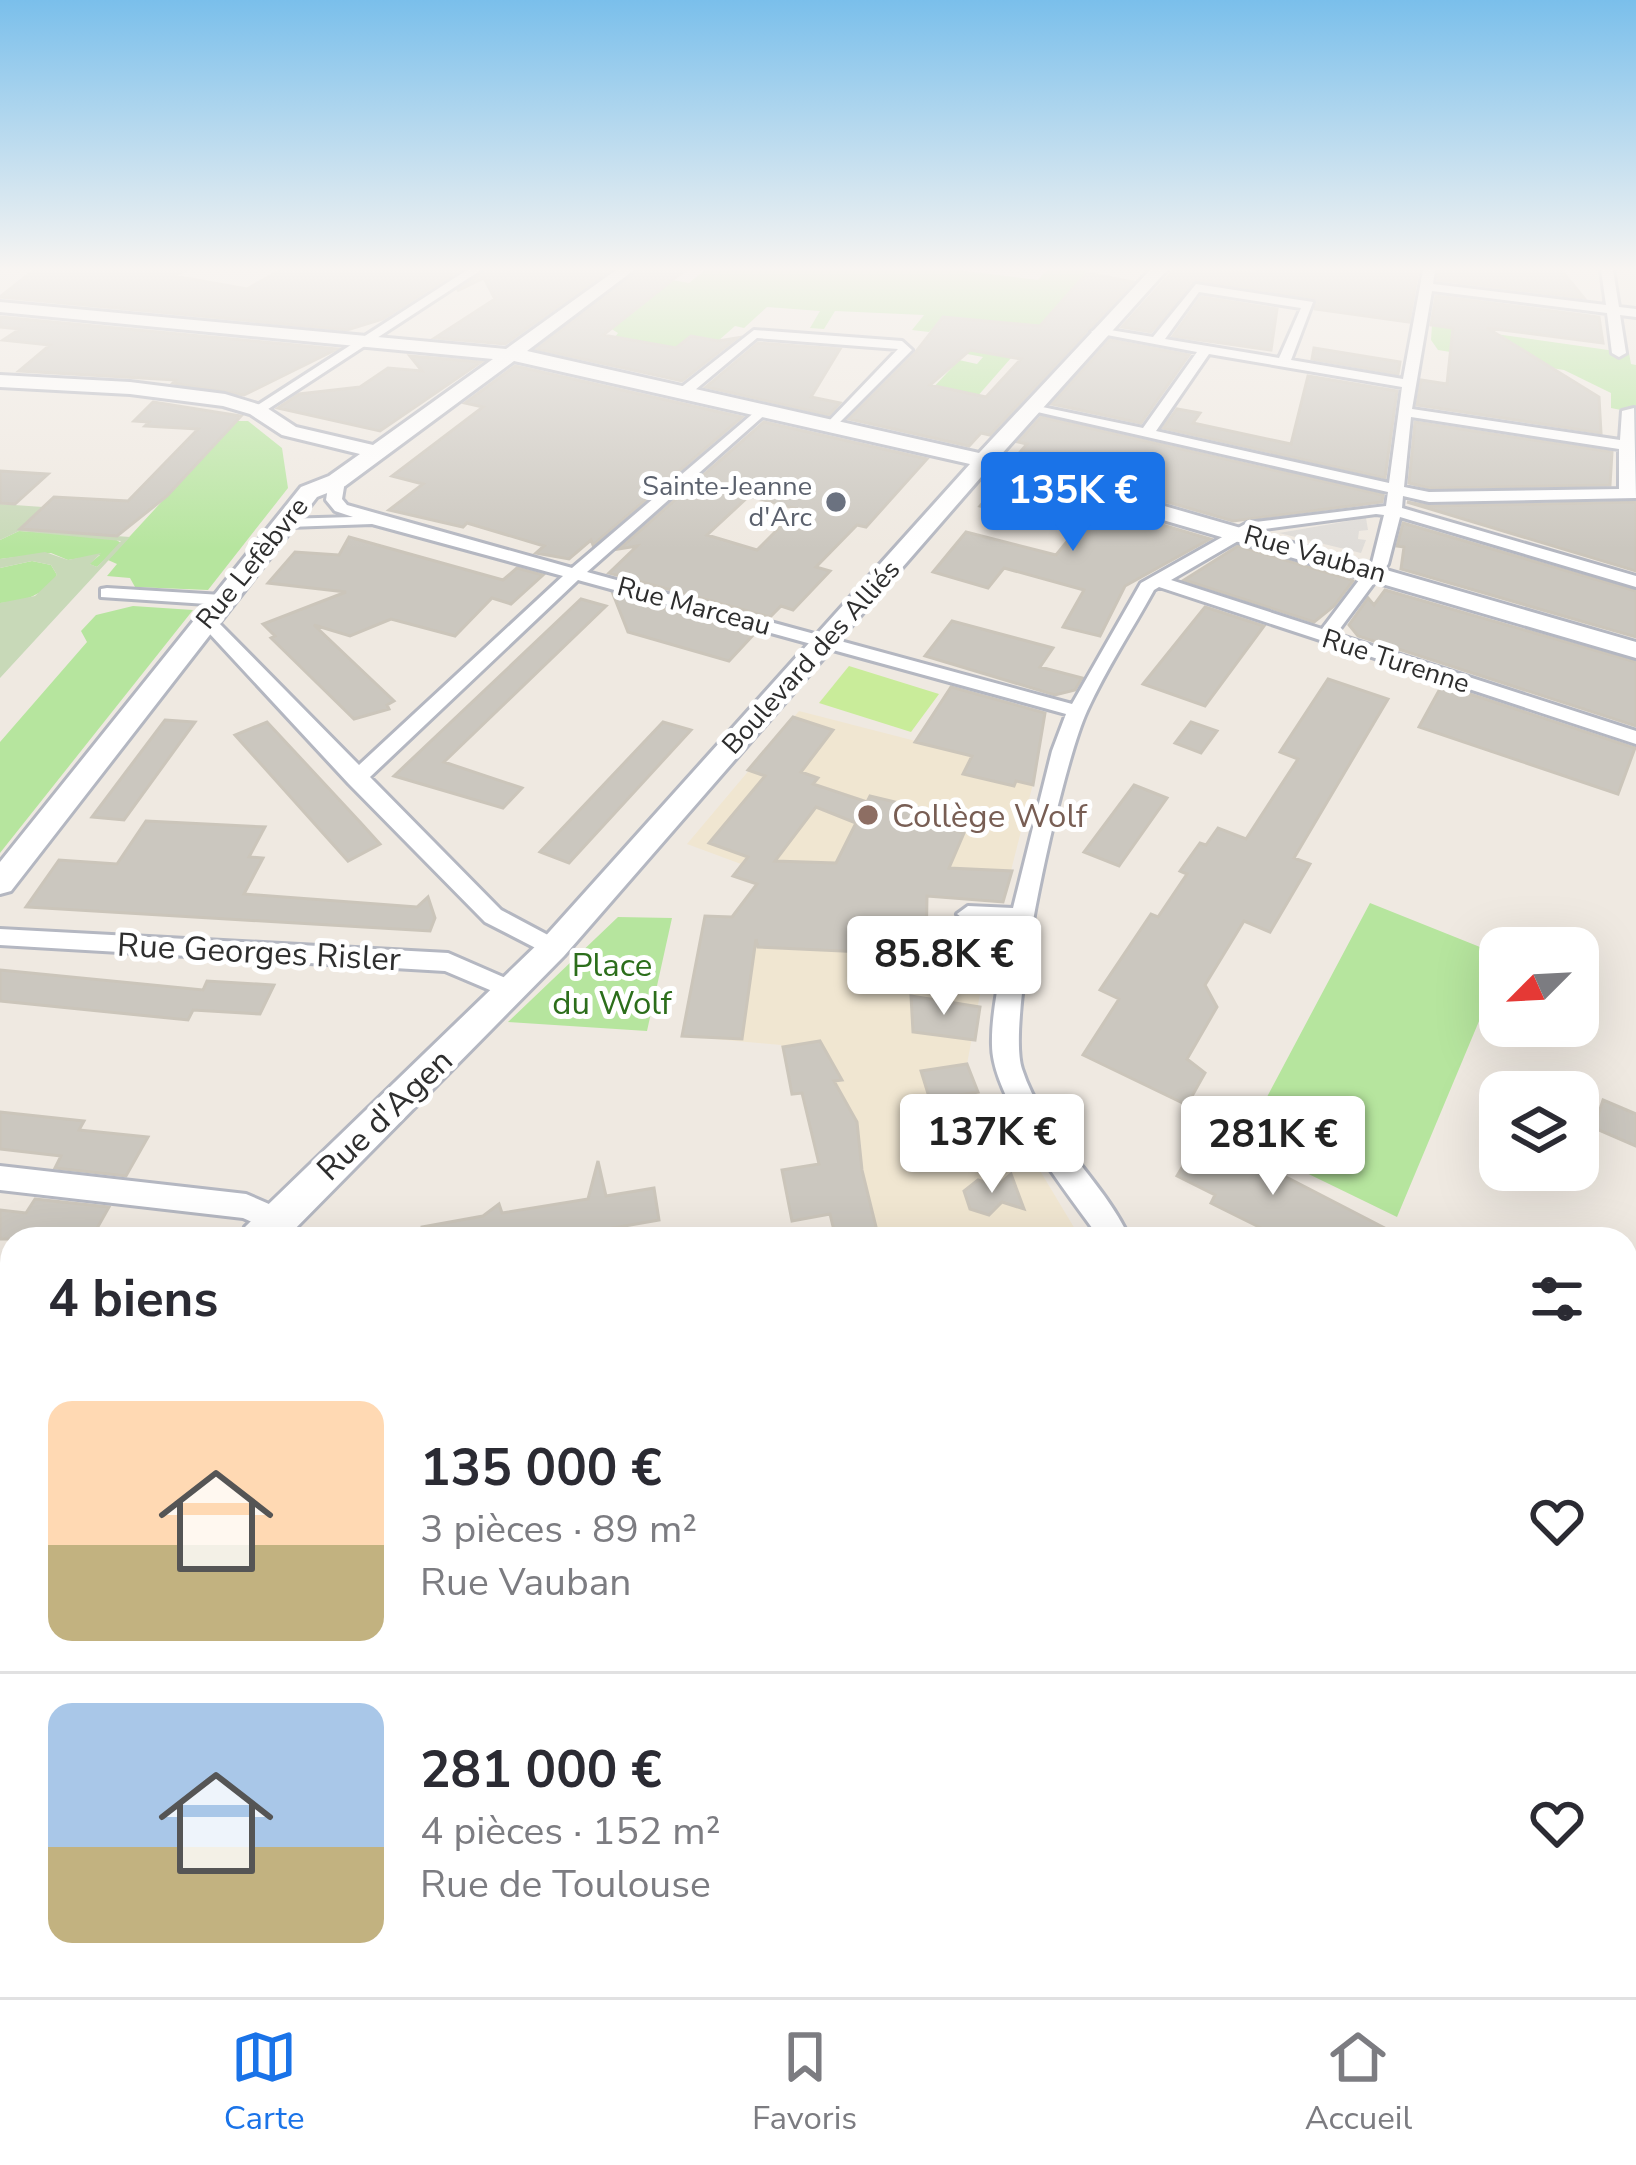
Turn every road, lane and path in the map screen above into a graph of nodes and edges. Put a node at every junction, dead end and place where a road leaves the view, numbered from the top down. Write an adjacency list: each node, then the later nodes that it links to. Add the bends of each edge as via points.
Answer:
1 (332, 363): 15 (street)
2 (497, 363): 22 (main road, Rue Lefèbvre)
3 (560, 363): 12 (main road, Rue Vauban)
4 (719, 363): 12 (street)
5 (892, 363): 18 (street)
6 (1071, 363): 13 (main road, Boulevard des Alliés)
7 (1196, 363): 20 (street)
8 (1291, 363): 11 (street)
9 (1414, 363): 11 (street)
10 (0, 381): 15 (main road, via 187,393)
11 (1410, 384): 17 (street)
12 (684, 392): 14 (main road, Rue Vauban)
13 (1033, 407): 20 (street); 23 (main road, Boulevard des Alliés)
14 (763, 409): 18 (main road, Rue Vauban); 32 (street)
15 (257, 410): 19 (main road)
16 (1629, 411): 21 (street)
17 (1405, 412): 21 (street); 27 (street)
18 (833, 424): 23 (main road, Rue Vauban)
19 (289, 431): 22 (main road); 25 (main road)
20 (1147, 433): 27 (street)
21 (1627, 446): 26 (street, via 1625,486)
22 (376, 452): 24 (main road, Rue Lefèbvre)
23 (986, 462): 30 (main road, Rue Vauban); 38 (main road, Boulevard des Alliés)
24 (338, 481): 25 (main road, Rue Lefèbvre); 28 (street, Rue Marceau, via 334,500 341,508)
25 (309, 492): 29 (main road, Rue Lefèbvre)
26 (1633, 493): 27 (street)
27 (1395, 500): 30 (street); 31 (street); 34 (street)
28 (380, 521): 29 (street, Rue Marceau); 32 (street, Rue Marceau)
29 (289, 522): 36 (main road, Rue Lefèbvre)
30 (1243, 532): 31 (main road, Rue Vauban); 33 (street)
31 (1377, 572): 37 (street); 39 (main road, Rue Vauban)
32 (575, 574): 38 (street, Rue Marceau); 42 (street)
33 (1157, 581): 37 (street, Rue Turenne); 40 (street, via 1139,594)
34 (1636, 581)
35 (106, 592): 36 (street)
36 (214, 610): 42 (street); 43 (main road, Rue Lefèbvre)
37 (1324, 638): 41 (street, Rue Turenne)
38 (823, 641): 40 (street, Rue Marceau); 47 (main road, Boulevard des Alliés)
39 (1636, 650)
40 (1077, 711): 45 (street)
41 (1636, 738)
42 (356, 779): 47 (street, via 493,916)
43 (0, 883)
44 (968, 914): 45 (street)
45 (1022, 917): 52 (street, via 1006,1066)
46 (0, 937): 48 (street, Rue Georges Risler, via 448,962)
47 (553, 949): 48 (main road, Boulevard des Alliés)
48 (511, 990): 51 (main road, Rue d'Agen)
49 (0, 1178): 50 (street, via 246,1206)
50 (265, 1227)
51 (269, 1227)
52 (1108, 1227)

